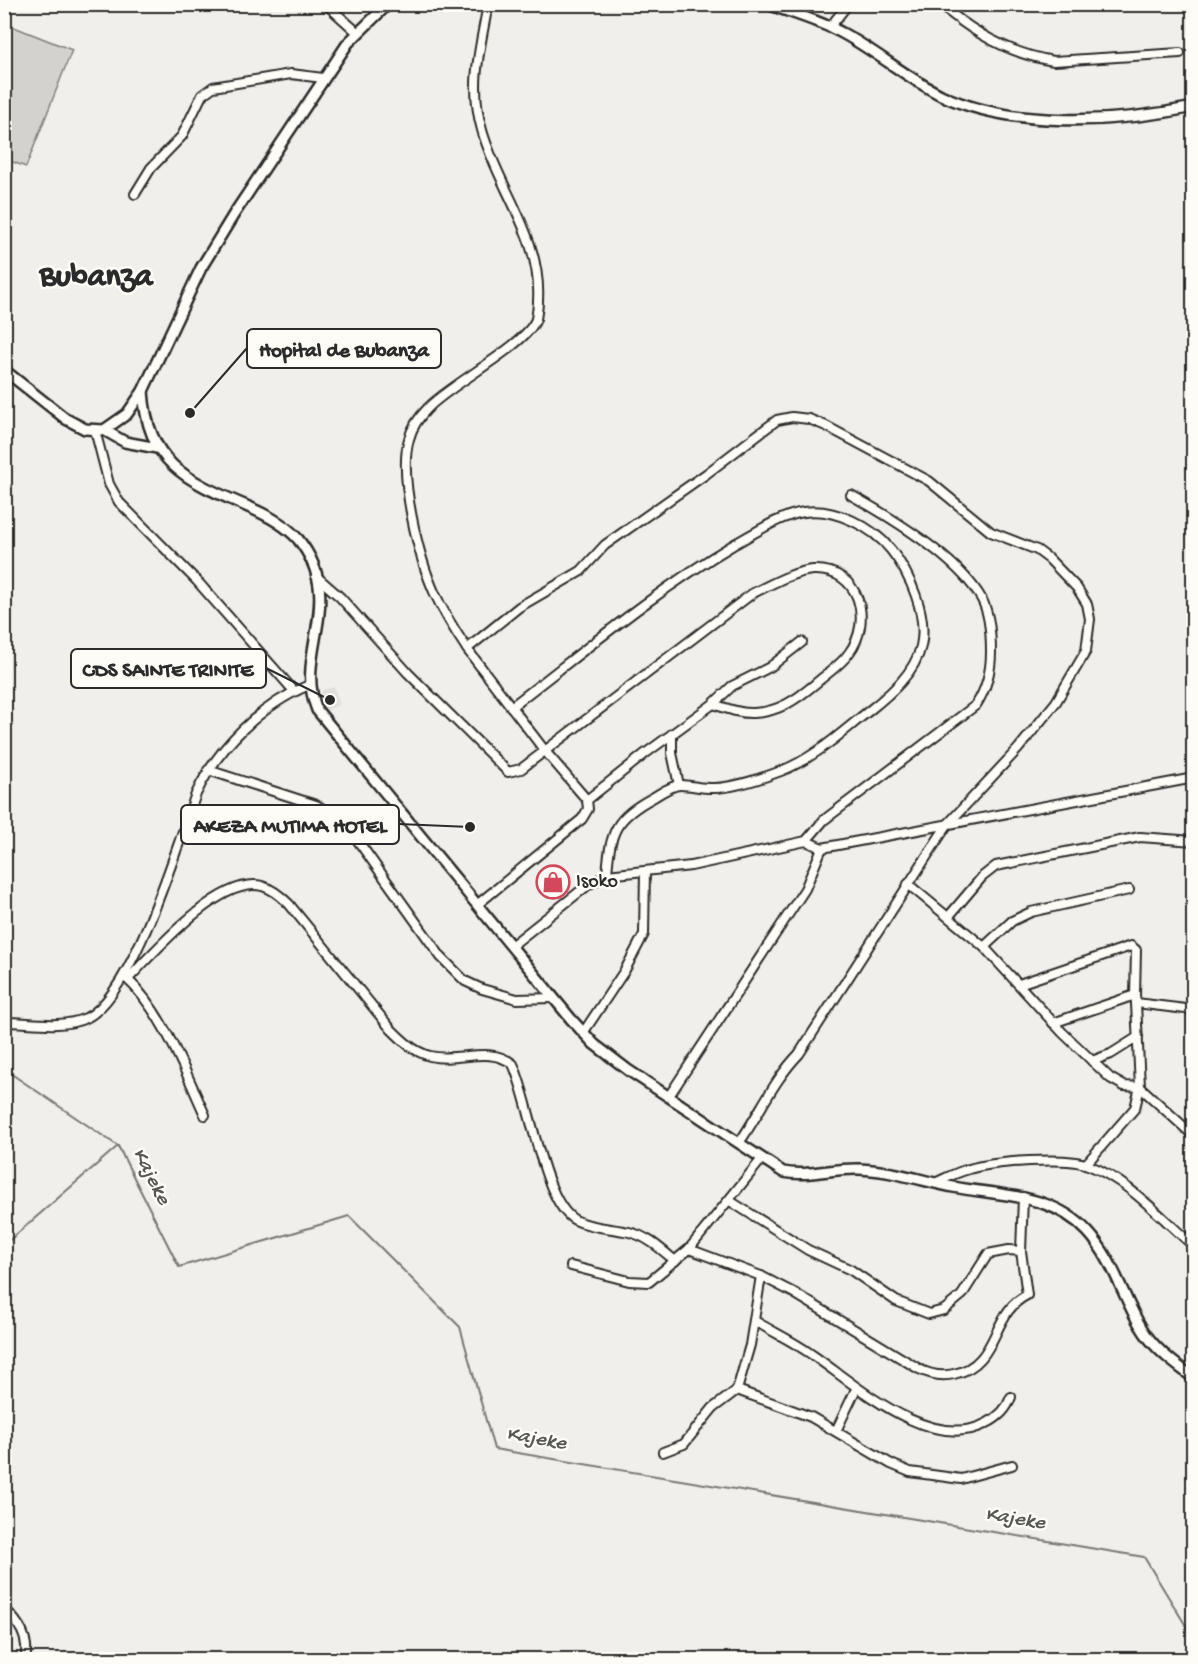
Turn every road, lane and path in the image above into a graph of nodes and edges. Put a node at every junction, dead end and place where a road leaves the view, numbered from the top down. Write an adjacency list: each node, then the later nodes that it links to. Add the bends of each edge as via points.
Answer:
1 (326, 4): 8 (street)
2 (388, 4): 8 (main road)
3 (488, 4): 20 (street, via 474,91 482,131 534,254 538,277 536,320 483,368 429,406 409,438 407,459 416,538 435,593)
4 (767, 4): 7 (main road)
5 (848, 4): 7 (street)
6 (940, 4): 9 (street, via 980,34 1034,58 1054,61)
7 (830, 27): 11 (main road, via 940,94 982,110 1061,119)
8 (357, 32): 10 (main road)
9 (1180, 53)
10 (323, 78): 12 (street, via 291,74 213,87 202,95 182,136 151,168); 14 (main road, via 201,268)
11 (1194, 107)
12 (135, 194)
13 (4, 370): 15 (main road, via 75,425)
14 (142, 391): 15 (main road, via 127,414); 16 (main road, via 146,421)
15 (100, 430): 16 (main road, via 125,442); 22 (street, via 110,484 119,502 197,580)
16 (157, 448): 18 (main road, via 193,481 280,523 307,551)
17 (852, 495): 32 (street, via 910,531 971,583 983,600 989,620 989,678 976,705 824,820)
18 (316, 576): 21 (main road, via 321,611); 26 (street, via 502,768 515,772)
19 (802, 642): 23 (street, via 770,667 732,686)
20 (467, 649): 24 (street); 31 (street, via 519,607 581,571 605,545 706,474 759,431 777,420 809,419 929,481 991,532 1037,550 1077,588 1087,604 1089,634 1078,668 1018,749)
21 (309, 685): 22 (street); 39 (main road, via 317,710 328,726)
22 (294, 691): 27 (street, via 249,724)
23 (713, 704): 25 (street); 26 (street, via 752,713 778,708 801,696 848,656 856,642 862,611 851,585 841,576 813,570 753,593)
24 (511, 706): 26 (street); 29 (street, via 690,571 766,526 796,514 816,512 841,516 880,538 905,570 917,606 921,646 906,677 823,748 783,770 713,789)
25 (672, 734): 29 (street); 30 (street)
26 (545, 751): 30 (street)
27 (208, 770): 43 (street); 45 (street, via 316,805 343,820 441,957 465,981 517,999)
28 (1194, 778): 31 (street)
29 (679, 785): 36 (street, via 628,812 617,824 611,836)
30 (587, 800): 39 (street, via 588,809 582,819)
31 (947, 825): 34 (street); 37 (street)
32 (806, 841): 34 (street); 35 (street, via 710,863)
33 (1194, 841): 40 (street, via 1140,837 996,866)
34 (822, 848): 54 (street, via 805,888)
35 (645, 871): 36 (street); 50 (street, via 644,934 638,950)
36 (607, 875): 41 (street, via 588,885)
37 (908, 884): 40 (street); 57 (street, via 799,1054 775,1082)
38 (1129, 890): 42 (street, via 1031,912 1012,921)
39 (478, 904): 41 (main road)
40 (949, 916): 42 (street)
41 (511, 946): 45 (main road)
42 (984, 947): 44 (street)
43 (126, 978): 48 (street, via 99,1010 86,1018 52,1024); 55 (street, via 149,1006 170,1042); 66 (street, via 219,897 247,885 276,892 404,1041 429,1056 492,1054 513,1064 551,1189 565,1214 584,1223 646,1238)
44 (1019, 984): 46 (street, via 1131,946 1136,950); 49 (street)
45 (553, 998): 50 (main road)
46 (1136, 999): 47 (street); 49 (street); 51 (street)
47 (1194, 1010)
48 (4, 1022)
49 (1053, 1023): 52 (street)
50 (583, 1033): 54 (main road, via 610,1057)
51 (1138, 1037): 52 (street); 53 (street)
52 (1092, 1061): 53 (street, via 1120,1085)
53 (1140, 1087): 56 (street); 59 (street, via 1135,1108)
54 (669, 1096): 57 (main road)
55 (205, 1115)
56 (1194, 1136)
57 (739, 1143): 58 (main road)
58 (761, 1160): 60 (main road, via 793,1174 862,1169); 62 (street)
59 (1086, 1164): 60 (street, via 987,1165); 63 (street, via 1117,1181)
60 (935, 1183): 61 (main road)
61 (1023, 1197): 65 (street); 70 (main road, via 1055,1207 1089,1233 1148,1337)
62 (730, 1201): 64 (street); 65 (street, via 808,1250 851,1270 896,1301 929,1314 944,1310 962,1296 988,1254)
63 (1194, 1246)
64 (689, 1249): 66 (street); 68 (street)
65 (1021, 1251): 68 (street, via 1027,1295 1009,1311 980,1362 948,1375 919,1369)
66 (675, 1261): 67 (street, via 658,1277 640,1283)
67 (571, 1266)
68 (761, 1276): 69 (street)
69 (755, 1321): 71 (street, via 810,1353); 72 (street)
70 (1194, 1378)
71 (856, 1389): 73 (street, via 905,1417 952,1430 981,1427 996,1419); 74 (street)
72 (737, 1390): 74 (street, via 790,1408); 75 (street, via 713,1408 684,1444)
73 (1011, 1397)
74 (836, 1431): 76 (street, via 891,1464 936,1478 961,1479)
75 (663, 1452)
76 (1012, 1465)
77 (4, 1608): 78 (street, via 26,1639)
78 (25, 1659)

